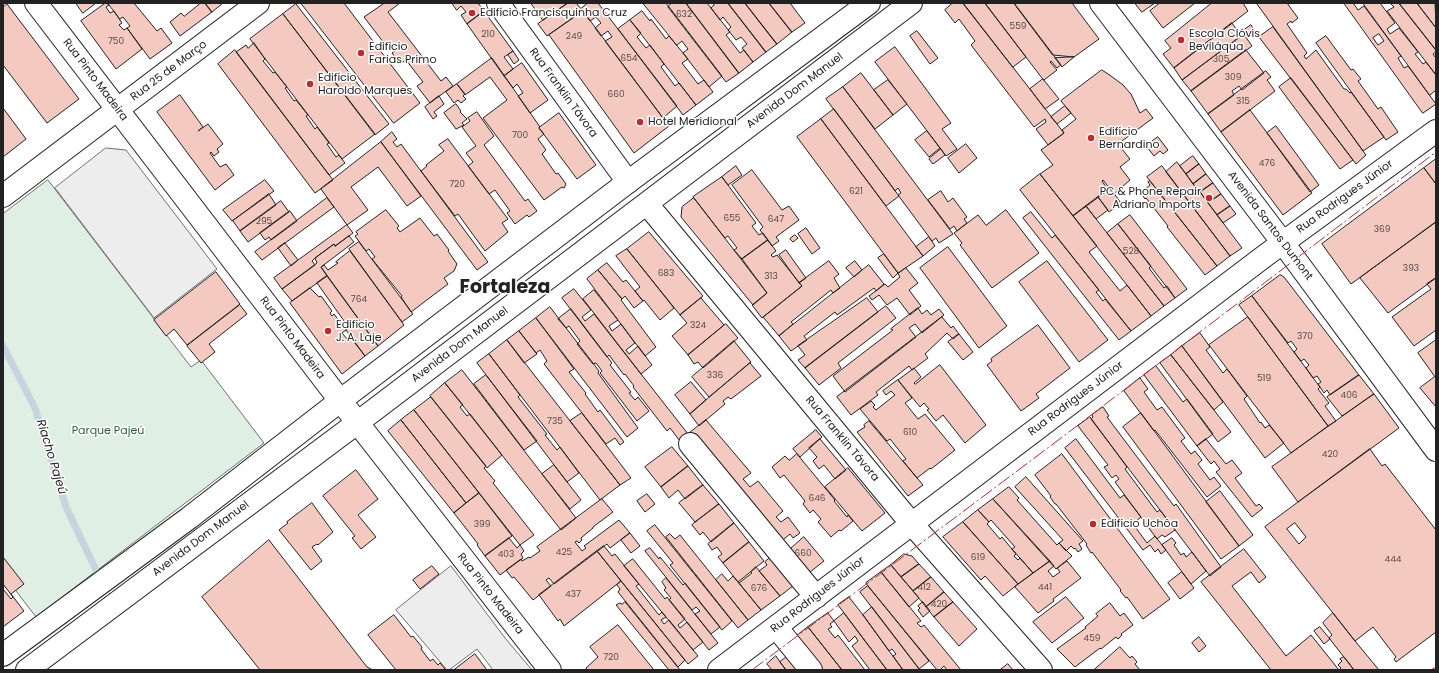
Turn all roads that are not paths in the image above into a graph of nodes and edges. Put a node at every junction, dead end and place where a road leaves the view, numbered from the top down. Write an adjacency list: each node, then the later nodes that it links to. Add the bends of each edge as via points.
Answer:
1 (36, 3): 7 (main road, Rua Pinto Madeira)
2 (258, 3): 7 (main road, Rua 25 de Março)
3 (498, 3): 9 (main road, Rua Franklin Távora)
4 (869, 3): 9 (main road)
5 (912, 3): 11 (main road, Avenida Dom Manuel)
6 (1101, 3): 12 (main road, Avenida Santos Dumont)
7 (118, 110): 10 (main road, Rua 25 de Março); 13 (main road, Rua Pinto Madeira)
8 (1436, 131): 12 (main road, Rua Rodrigues Júnior)
9 (628, 182): 13 (main road)
10 (3, 196)
11 (647, 204): 14 (main road, Avenida Dom Manuel); 17 (main road, Rua Franklin Távora)
12 (1283, 243): 16 (main road, Avenida Santos Dumont); 17 (main road, Rua Rodrigues Júnior)
13 (340, 401): 14 (main road, Rua Pinto Madeira); 20 (main road, via 189,518)
14 (357, 423): 21 (main road, Avenida Dom Manuel); 22 (main road, Rua Pinto Madeira)
15 (690, 444): 18 (main road)
16 (1436, 450)
17 (911, 523): 18 (main road, Rua Rodrigues Júnior); 25 (main road, Rua Franklin Távora)
18 (816, 597): 19 (main road, Rua Rodrigues Júnior)
19 (776, 627): 23 (main road, Rua Rodrigues Júnior); 24 (main road)
20 (3, 655)
21 (27, 670)
22 (550, 670)
23 (719, 670)
24 (811, 670)
25 (1042, 670)

